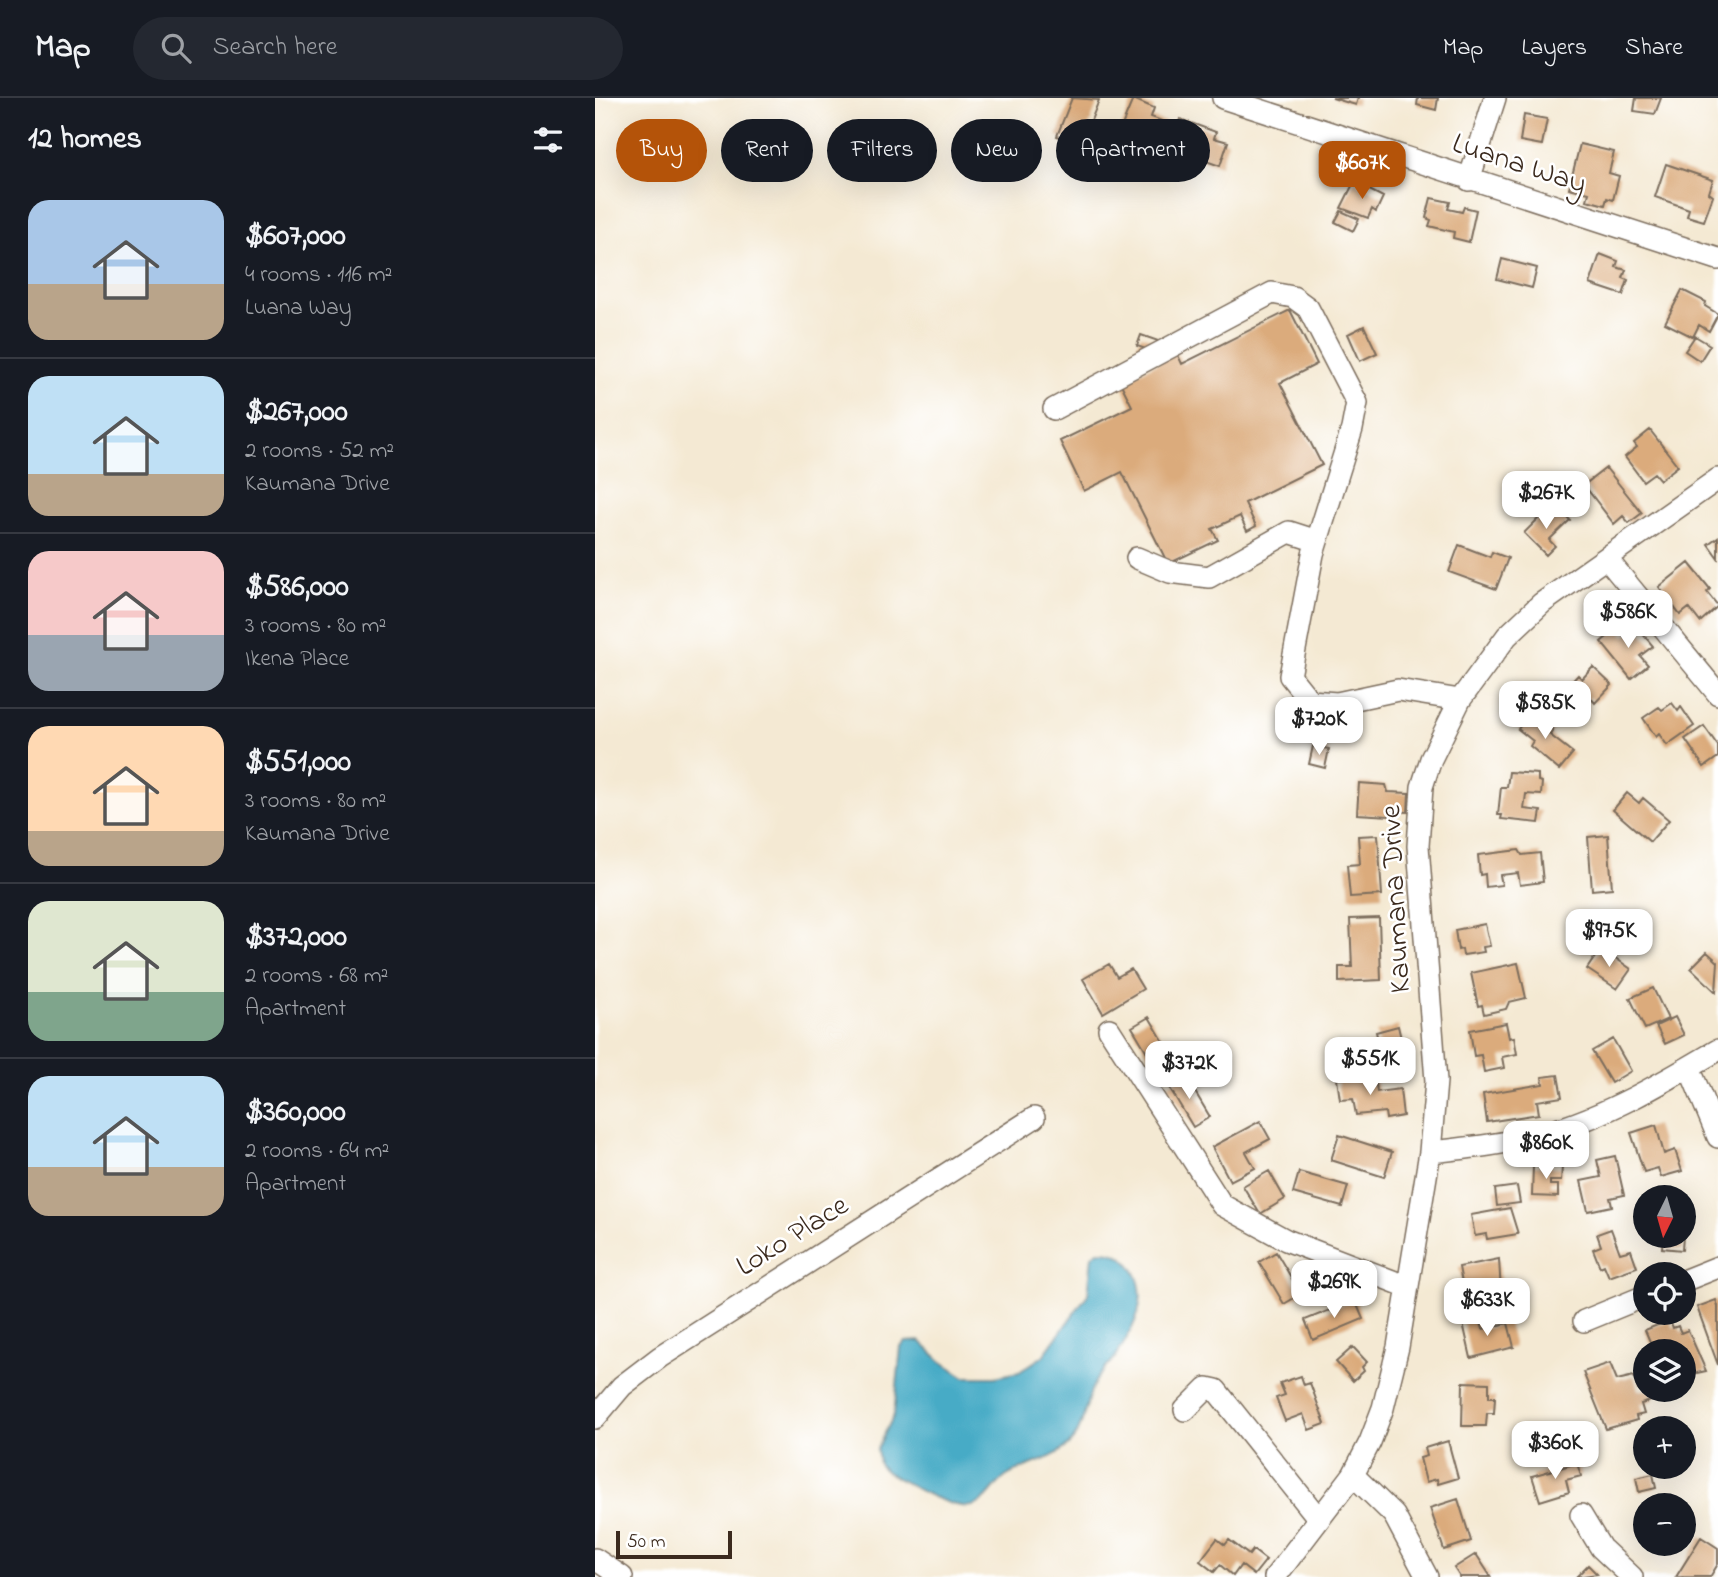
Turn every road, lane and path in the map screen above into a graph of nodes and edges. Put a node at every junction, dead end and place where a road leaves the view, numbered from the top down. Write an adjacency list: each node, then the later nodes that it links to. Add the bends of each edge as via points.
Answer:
1 (1223, 98): 3 (street, Luana Way)
2 (1495, 98): 3 (street)
3 (1469, 180): 4 (street, Luana Way)
4 (1718, 259)
5 (1054, 409): 7 (street, via 1272,293 1293,297 1308,308 1357,403)
6 (1718, 479): 9 (street, Kaumana Drive)
7 (1318, 541): 8 (street, via 1289,532 1209,577 1170,572); 11 (street, via 1290,676 1310,701 1337,703 1398,690)
8 (1137, 558)
9 (1607, 559): 10 (street); 11 (street, Kaumana Drive, via 1542,603 1507,636)
10 (1718, 694)
11 (1459, 700): 17 (street, Kaumana Drive, via 1431,759 1417,816 1436,1081)
12 (1109, 1029): 20 (street, via 1222,1205 1286,1240)
13 (1718, 1049): 14 (street)
14 (1689, 1067): 16 (street); 17 (street, via 1608,1109 1546,1133)
15 (1034, 1118): 24 (street, Loko Place, via 660,1357 622,1386)
16 (1718, 1137)
17 (1430, 1152): 20 (street, Kaumana Drive)
18 (1718, 1267): 19 (street)
19 (1696, 1276)
20 (1408, 1287): 25 (street, Kaumana Drive, via 1383,1408)
21 (1633, 1301): 22 (street)
22 (1584, 1321)
23 (1185, 1410): 27 (street, via 1207,1388 1216,1390)
24 (595, 1419)
25 (1353, 1475): 27 (street, Kaumana Drive); 31 (street, via 1394,1515)
26 (1581, 1515): 32 (street, via 1601,1548)
27 (1319, 1519): 30 (street, Kaumana Drive)
28 (595, 1559): 29 (street)
29 (622, 1577)
30 (1275, 1577)
31 (1427, 1577)
32 (1632, 1577)

